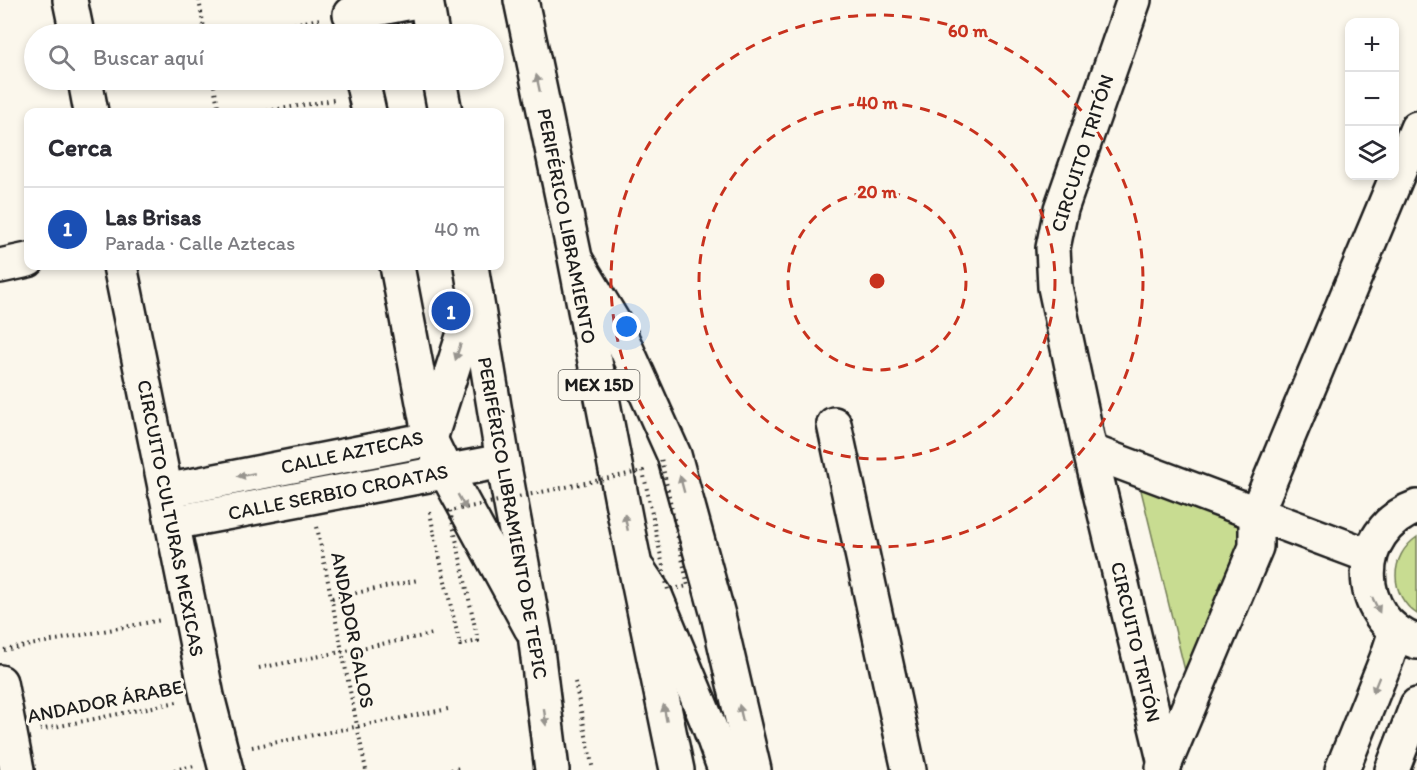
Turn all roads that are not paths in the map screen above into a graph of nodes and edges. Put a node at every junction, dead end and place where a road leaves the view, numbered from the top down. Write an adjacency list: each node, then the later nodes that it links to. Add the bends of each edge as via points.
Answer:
1 (70, 0): 6 (main road)
2 (424, 0): 5 (main road); 7 (main road)
3 (521, 0): 13 (main road, PERIFÉRICO LIBRAMIENTO / MEX 15D, one-way to 3)
4 (1134, 0): 21 (main road, CIRCUITO TRITÓN, via 1061,209 1053,248 1055,287)
5 (350, 16)
6 (75, 24)
7 (430, 24)
8 (87, 90): 10 (main road)
9 (441, 90): 11 (main road)
10 (90, 108)
11 (444, 108)
12 (1417, 128): 26 (main road, CIRCUITO TRITÓN)
13 (574, 258): 29 (main road, PERIFÉRICO LIBRAMIENTO / MEX 15D, one-way to 13); 40 (main road, one-way to 13, via 718,615 674,455 617,328)
14 (24, 261): 15 (main road)
15 (0, 266)
16 (121, 270): 24 (main road, CIRCUITO CULTURAS MEXICAS)
17 (398, 270): 20 (main road)
18 (473, 281): 20 (main road, CALLE AZTECAS, one-way to 20); 22 (main road, PERIFÉRICO LIBRAMIENTO DE TEPIC)
19 (834, 424): 41 (main road)
20 (430, 439): 23 (main road); 24 (main road, CALLE AZTECAS, one-way to 24)
21 (1090, 451): 26 (main road); 35 (main road, CIRCUITO TRITÓN)
22 (503, 461): 23 (main road, CALLE SERBIO CROATAS); 30 (main road, PERIFÉRICO LIBRAMIENTO DE TEPIC)
23 (446, 472): 27 (main road, CALLE SERBIO CROATAS); 30 (main road, one-way to 30)
24 (165, 491): 27 (main road, CIRCUITO CULTURAS MEXICAS)
25 (1417, 507): 28 (main road, via 1386,527)
26 (1256, 513): 28 (main road); 35 (main road, CIRCUITO TRITÓN, via 1256,548)
27 (172, 523): 34 (main road, CIRCUITO CULTURAS MEXICAS)
28 (1370, 556): 31 (main road, one-way to 31, via 1368,581 1377,609 1385,621)
29 (636, 567): 38 (main road, PERIFÉRICO LIBRAMIENTO / MEX 15D, one-way to 29); 39 (main road, via 655,595)
30 (535, 634): 37 (main road, PERIFÉRICO LIBRAMIENTO DE TEPIC, one-way to 37)
31 (1406, 636): 42 (main road, one-way to 42, via 1387,658)
32 (0, 682): 36 (main road)
33 (1417, 705): 43 (main road)
34 (224, 761)
35 (1164, 767)
36 (17, 770)
37 (552, 770)
38 (676, 770)
39 (725, 770)
40 (754, 770)
41 (909, 770)
42 (1342, 770)
43 (1392, 770)

